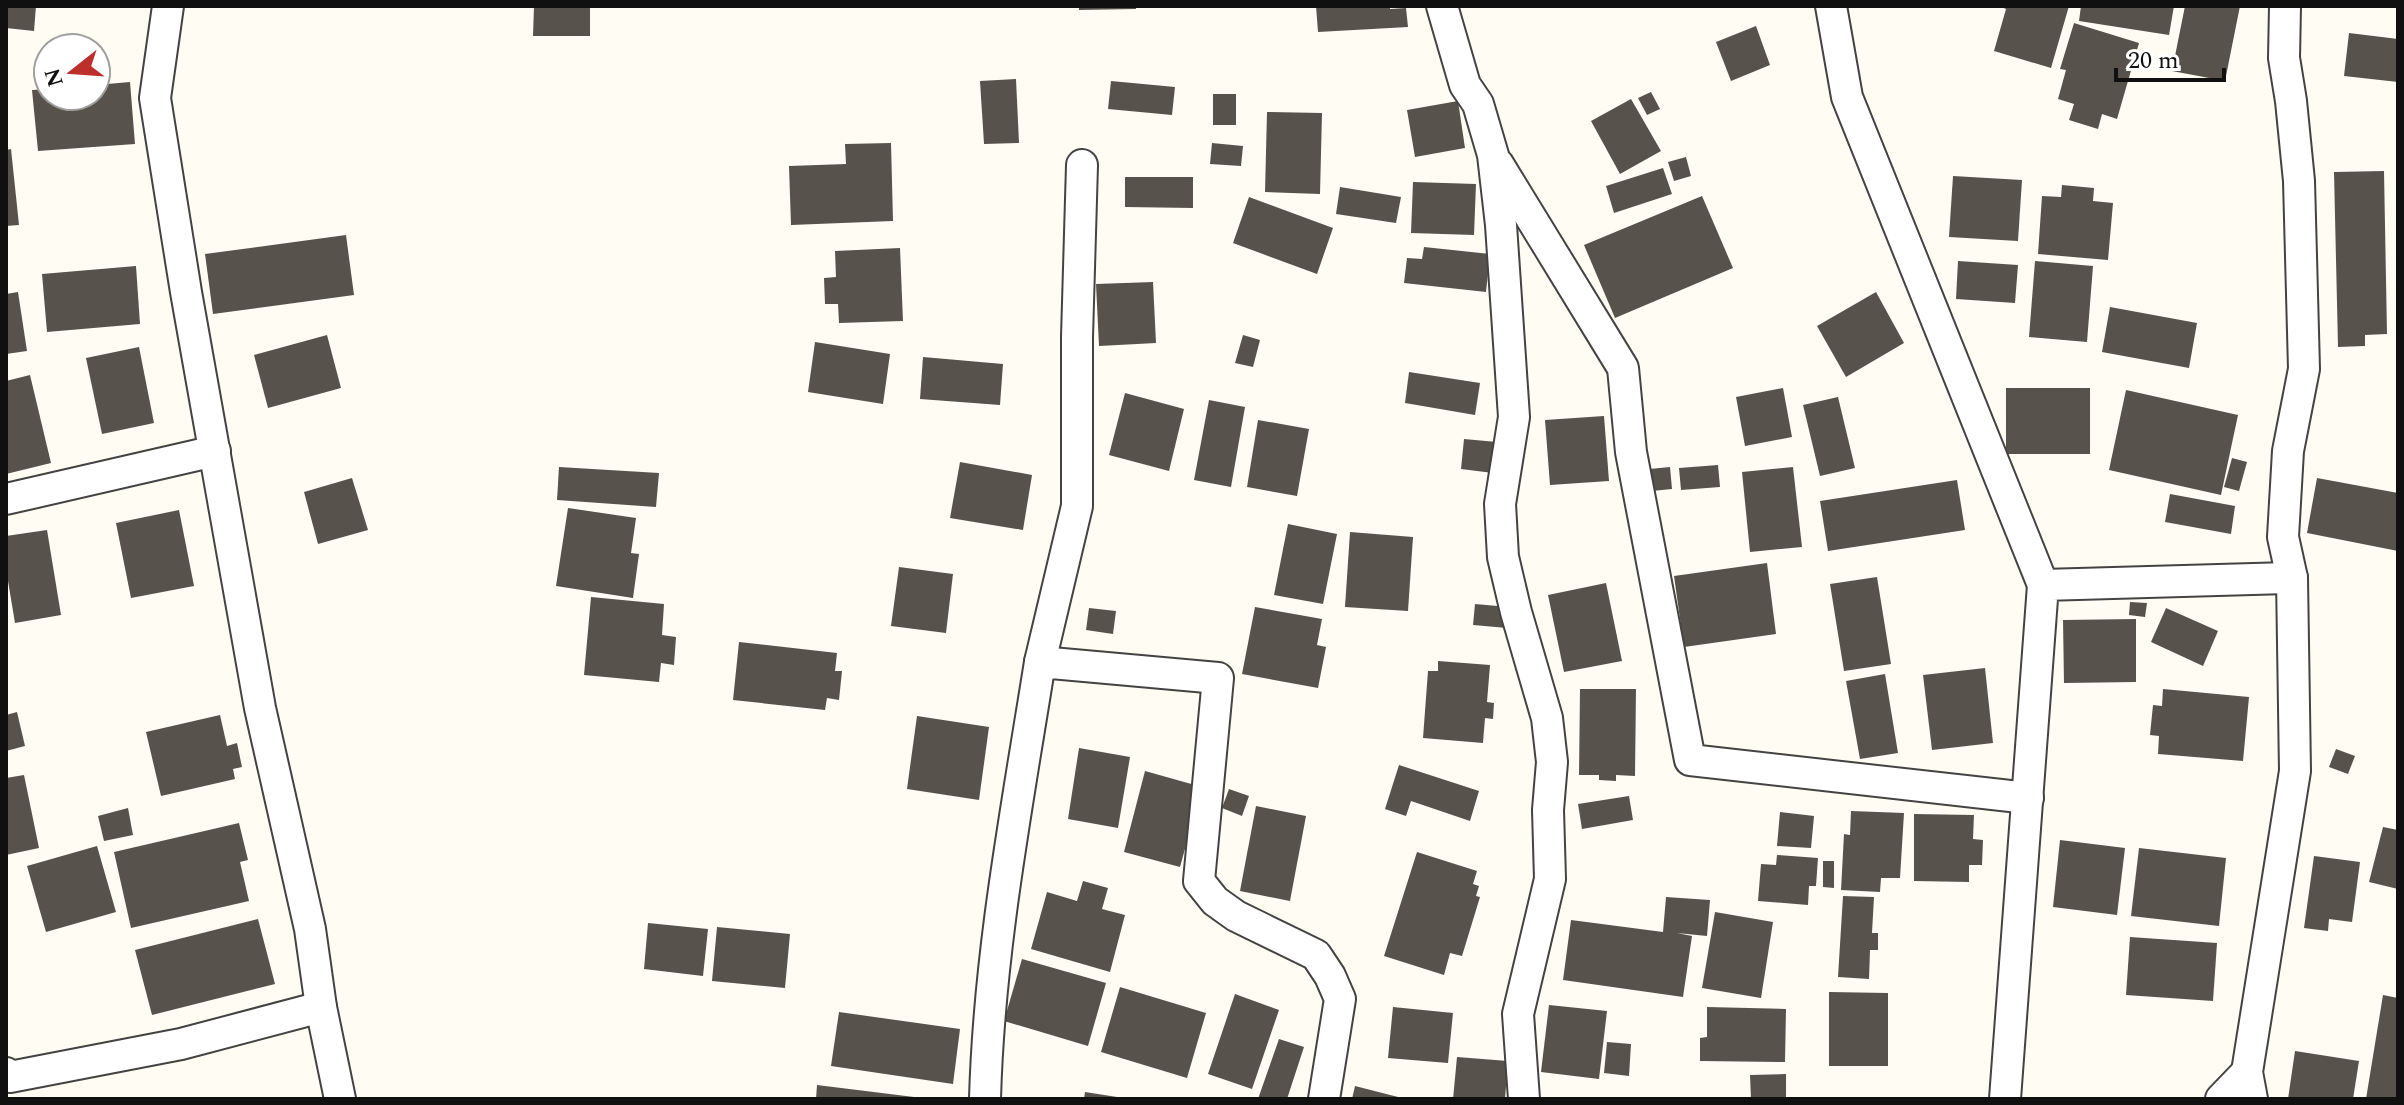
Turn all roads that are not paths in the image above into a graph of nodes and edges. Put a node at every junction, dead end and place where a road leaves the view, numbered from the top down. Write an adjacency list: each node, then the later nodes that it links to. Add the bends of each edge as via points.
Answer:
1 (168, 6): 7 (street, via 155,98)
2 (1442, 6): 5 (street)
3 (1831, 6): 10 (street, via 1847,97)
4 (2285, 6): 9 (street, via 2284,58 2299,181 2304,369 2288,451 2283,537)
5 (1493, 155): 12 (street, via 1623,368 1631,452 1690,760); 19 (street, via 1514,417 1500,504 1503,557 1547,718 1552,762 1550,879 1518,1014)
6 (1082, 165): 11 (street, via 1077,506)
7 (215, 451): 8 (street); 13 (street)
8 (6, 499)
9 (2292, 578): 10 (street); 15 (street, via 2295,771)
10 (2043, 585): 12 (street)
11 (1040, 662): 17 (street, via 1002,907); 18 (street, via 1218,678 1199,881 1236,916 1316,955 1330,976 1340,999)
12 (2028, 798): 20 (street)
13 (321, 1007): 14 (street, via 181,1044 10,1077); 16 (street)
14 (6, 1073)
15 (2249, 1086): 21 (street)
16 (340, 1099)
17 (985, 1099)
18 (1324, 1099)
19 (1524, 1099)
20 (2005, 1099)
21 (2221, 1099)

